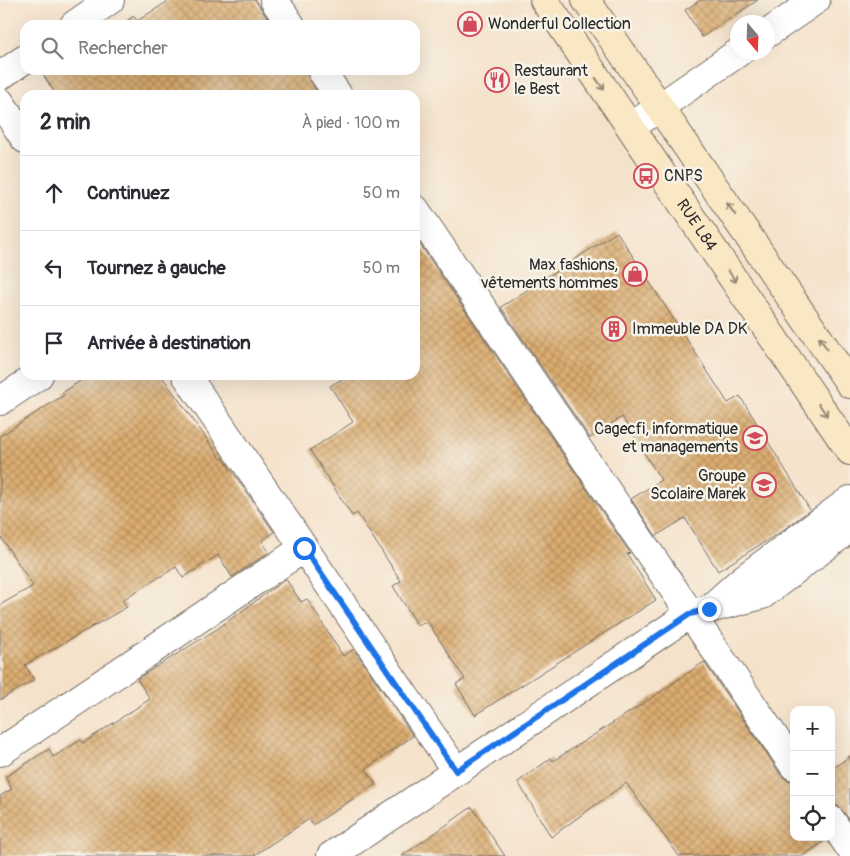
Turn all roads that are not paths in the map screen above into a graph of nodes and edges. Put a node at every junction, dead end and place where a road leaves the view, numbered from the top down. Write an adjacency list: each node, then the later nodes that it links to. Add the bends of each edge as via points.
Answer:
1 (110, 0): 6 (street)
2 (274, 0): 7 (street)
3 (544, 0): 16 (street, RUE L84, one-way to 16)
4 (586, 0): 15 (street)
5 (816, 0): 8 (street)
6 (81, 20)
7 (288, 20)
8 (775, 28)
9 (730, 58): 15 (street)
10 (20, 62): 12 (street)
11 (324, 75): 13 (street)
12 (0, 76)
13 (335, 90)
14 (0, 102): 17 (street)
15 (660, 107): 16 (street); 21 (street, one-way to 15)
16 (631, 127): 23 (street, RUE L84, one-way to 23)
17 (20, 131)
18 (420, 216): 27 (street)
19 (32, 380): 22 (street)
20 (189, 380): 26 (street)
21 (850, 384)
22 (0, 402)
23 (850, 451)
24 (850, 500): 27 (street)
25 (850, 528): 27 (street, via 762,595)
26 (304, 548): 28 (street); 30 (street)
27 (699, 612): 29 (street); 30 (street)
28 (0, 752)
29 (790, 760)
30 (456, 771): 33 (street)
31 (835, 826): 32 (street)
32 (850, 849): 34 (street)
33 (331, 856)
34 (843, 856)

